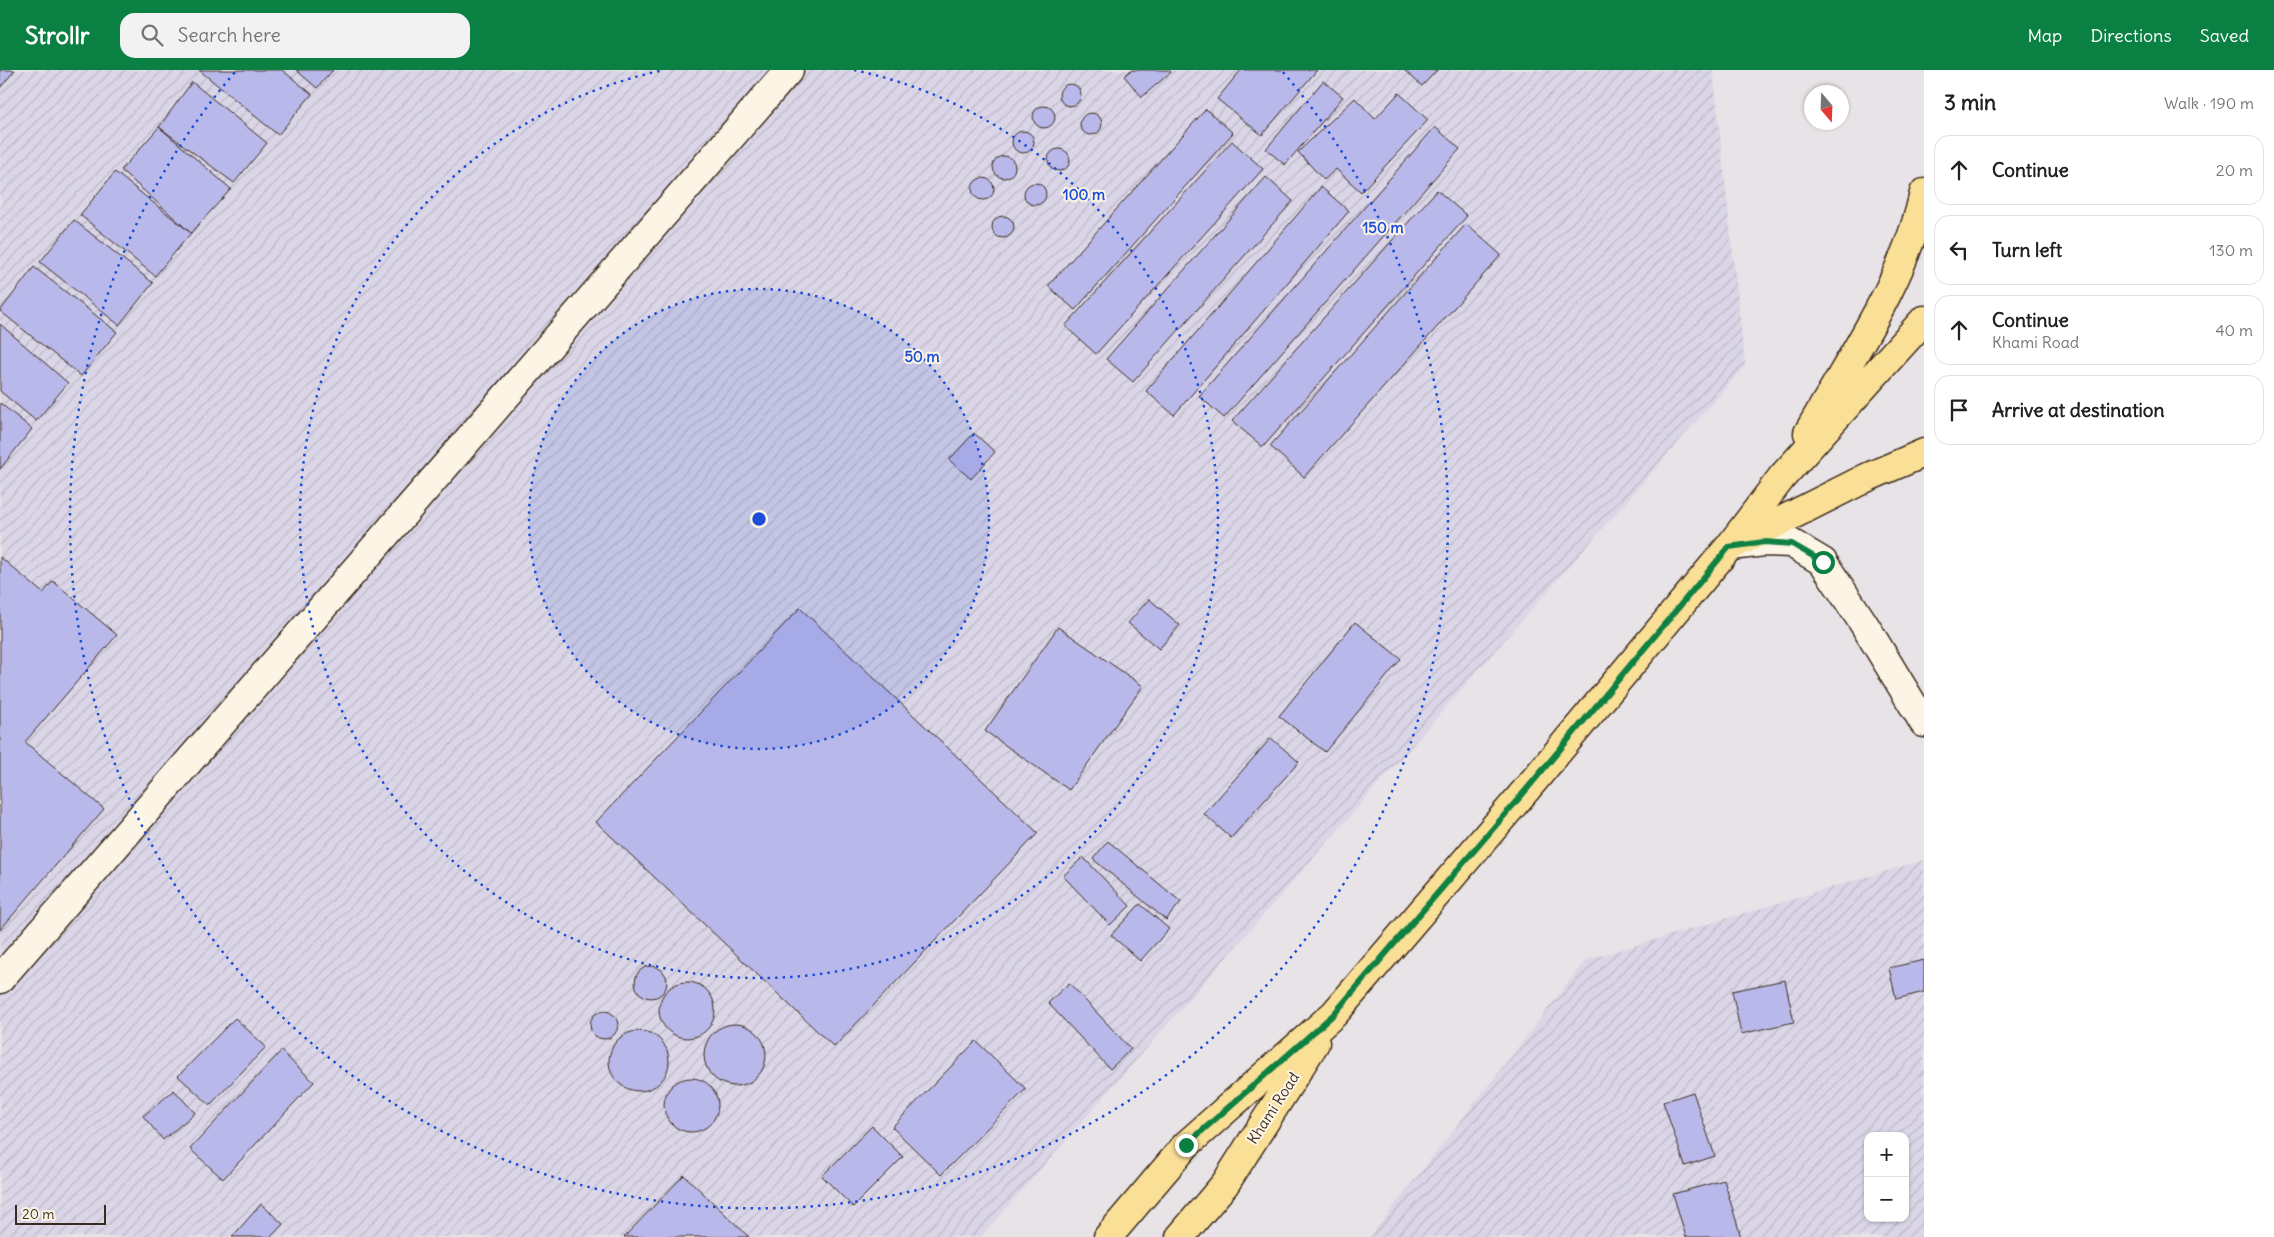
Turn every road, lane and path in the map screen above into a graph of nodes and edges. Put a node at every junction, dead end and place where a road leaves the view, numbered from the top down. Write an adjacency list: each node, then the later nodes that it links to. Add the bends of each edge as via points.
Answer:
1 (789, 70): 8 (lane)
2 (1924, 193): 5 (main road, via 1918,223 1883,301)
3 (1924, 320): 5 (main road)
4 (1924, 453): 6 (main road, via 1868,477)
5 (1782, 477): 6 (main road)
6 (1729, 547): 7 (lane, via 1764,542 1792,544 1823,562); 9 (main road)
7 (1924, 723)
8 (0, 979)
9 (1334, 1014): 10 (main road, Khami Road, via 1186,1145); 11 (main road, Khami Road, via 1225,1184)
10 (1108, 1237)
11 (1180, 1237)

